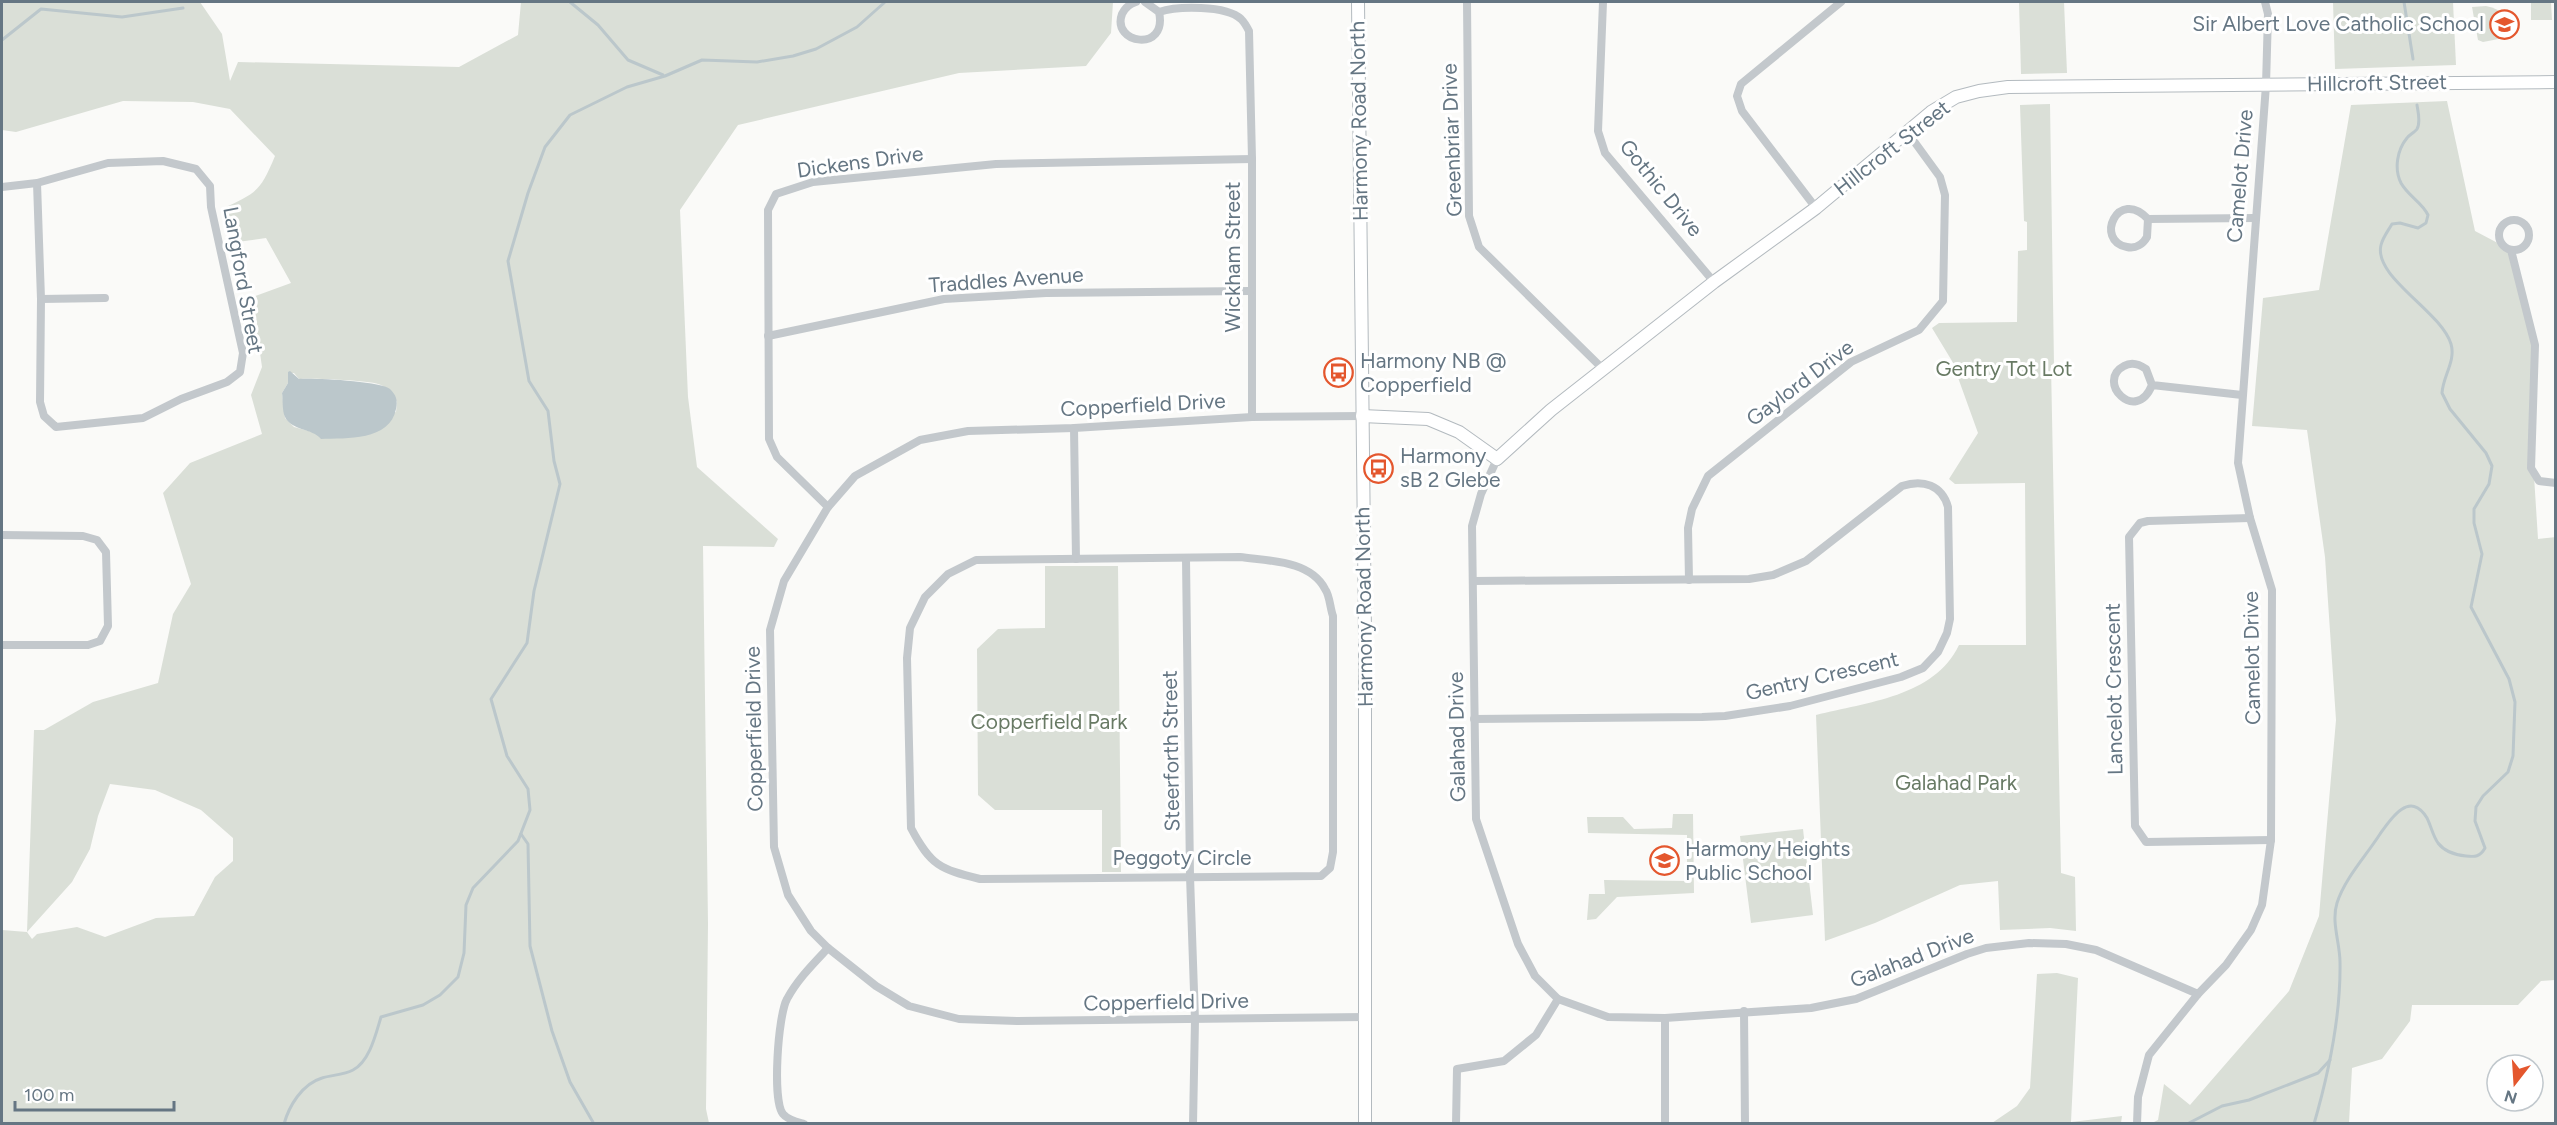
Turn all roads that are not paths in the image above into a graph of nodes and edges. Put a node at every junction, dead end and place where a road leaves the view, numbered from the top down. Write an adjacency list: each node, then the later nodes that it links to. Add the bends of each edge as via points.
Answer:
1 (1136, 2): 8 (street, via 1126,7 1121,19 1124,31 1134,39 1147,39 1157,32)
2 (1145, 2): 8 (street)
3 (1358, 2): 27 (street, Harmony Road North)
4 (1467, 2): 24 (street, Greenbriar Drive, via 1469,216 1479,247)
5 (1603, 2): 19 (street, Gothic Drive, via 1598,131 1605,153)
6 (1841, 2): 15 (street, via 1741,84 1737,96 1742,111)
7 (2265, 2): 10 (street, Camelot Drive)
8 (1159, 12): 12 (street, Wickham Street, via 1172,8 1220,10 1240,18 1249,31)
9 (2556, 82): 10 (street, Hillcroft Street)
10 (2266, 85): 11 (street, Hillcroft Street, via 2008,87 1956,98 1931,112); 16 (street, Camelot Drive)
11 (1908, 133): 15 (street, Hillcroft Street); 37 (street, Gaylord Drive, via 1940,177 1945,195 1943,301 1919,330 1851,362 1708,476 1690,518)
12 (1252, 159): 20 (street, Wickham Street); 23 (street, Dickens Drive, via 996,164 813,182 776,194 768,210)
13 (37, 183): 14 (street, Langford Street); 22 (street, Langford Street); 22 (street, Langford Street, via 108,163 163,161 196,169 210,186 211,207 243,353 240,372 227,382 143,418 56,427 44,416 40,402)
14 (2, 187)
15 (1816, 208): 19 (street, Hillcroft Street)
16 (2255, 218): 17 (street); 26 (street, Camelot Drive)
17 (2148, 219): 17 (street, via 2147,237 2139,246 2126,247 2115,241 2111,229 2119,212 2131,209)
18 (2511, 250): 31 (street, via 2535,345 2531,468 2539,481)
19 (1714, 282): 24 (street, Hillcroft Street)
20 (1250, 291): 23 (street, Traddles Avenue, via 1046,293 944,299); 28 (street, Wickham Street)
21 (105, 298): 22 (street)
22 (41, 299)
23 (768, 336): 32 (street, Dickens Drive, via 768,439 777,457)
24 (1604, 369): 30 (street, Hillcroft Street, via 1531,426)
25 (2152, 385): 25 (street, via 2146,369 2135,364 2119,369 2114,381 2117,393 2127,400 2140,400); 26 (street)
26 (2242, 395): 33 (street, Camelot Drive, via 2238,463)
27 (1362, 416): 28 (street, Copperfield Drive); 30 (street, via 1428,419 1459,432); 47 (street, Harmony Road North)
28 (1252, 417): 29 (street, Copperfield Drive)
29 (1074, 428): 32 (street, Copperfield Drive, via 968,431 920,440 855,476); 36 (street)
30 (1497, 459): 38 (street, Galahad Drive, via 1472,526)
31 (2556, 483)
32 (828, 507): 43 (street, Copperfield Drive, via 784,581 770,630 774,847 788,895 811,931)
33 (2250, 518): 41 (street, Camelot Drive, via 2272,590); 41 (street, Lancelot Crescent, via 2148,520 2140,523 2129,537 2135,826 2146,842)
34 (2, 535): 39 (street, via 83,536 97,540 106,552 108,626 100,641 88,645)
35 (1186, 558): 36 (street, Peggoty Circle); 42 (street, Steerforth Street); 42 (street, Peggoty Circle, via 1240,557 1291,564 1313,573 1326,590 1333,616 1333,852 1329,868 1321,876)
36 (1076, 559): 42 (street, Peggoty Circle, via 976,560 948,574 925,597 910,628 907,658 911,828 923,851 944,870 980,879)
37 (1689, 580): 38 (street, Gentry Crescent); 40 (street, Gentry Crescent, via 1749,579 1792,568 1902,486 1930,485 1946,497 1948,626 1932,661 1912,674 1790,706 1725,716)
38 (1473, 581): 40 (street, Galahad Drive)
39 (2, 645)
40 (1474, 719): 45 (street, Galahad Drive, via 1476,819 1518,944 1535,976)
41 (2271, 840): 44 (street, Camelot Drive, via 2262,905 2251,930)
42 (1190, 876): 49 (street, Steerforth Street)
43 (828, 948): 49 (street, Copperfield Drive, via 909,1006 960,1019); 51 (street, via 799,980 786,1001 779,1025 779,1107 789,1119)
44 (2198, 994): 46 (street, Galahad Drive, via 2096,950 2029,943 1967,954 1834,1005); 58 (street, Camelot Drive, via 2149,1055 2138,1098)
45 (1558, 999): 48 (street, Galahad Drive, via 1608,1017); 55 (street, via 1536,1035 1504,1061 1458,1069)
46 (1744, 1011): 48 (street, Galahad Drive); 57 (street)
47 (1366, 1017): 49 (street, Copperfield Drive); 50 (street, Harmony Road North)
48 (1665, 1018): 56 (street)
49 (1195, 1020): 52 (street, Steerforth Street)
50 (1366, 1105): 53 (street, Harmony Road North); 54 (street, Harmony Road North)
51 (804, 1124)
52 (1193, 1124)
53 (1365, 1124)
54 (1370, 1124)
55 (1456, 1124)
56 (1665, 1124)
57 (1745, 1124)
58 (2137, 1124)

